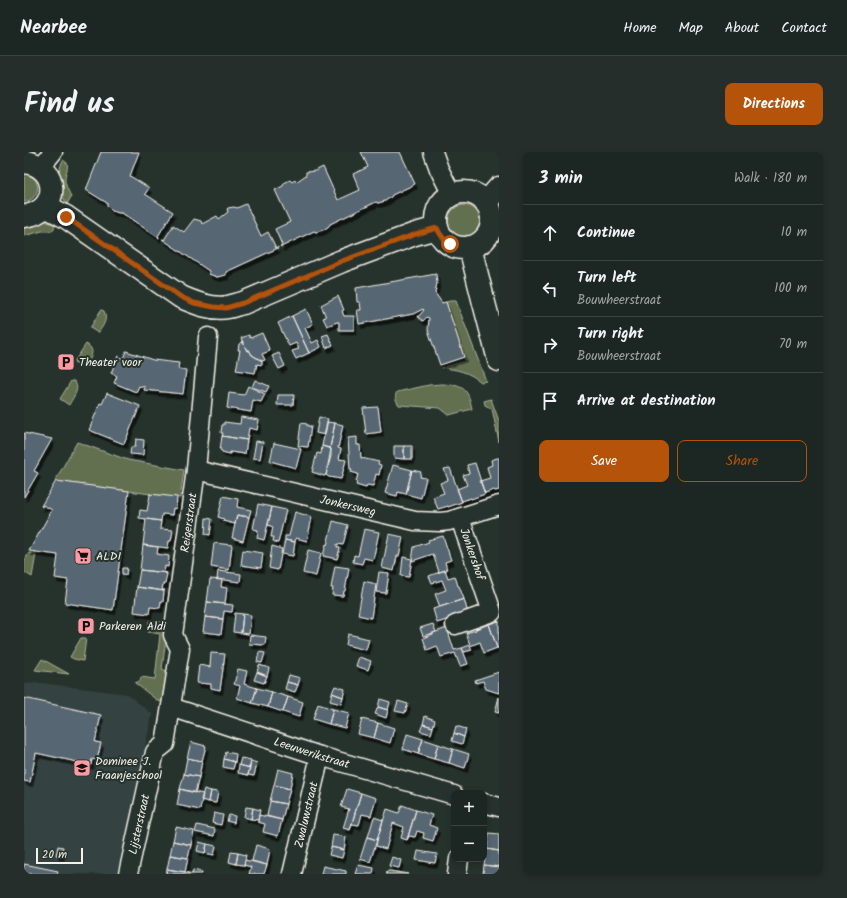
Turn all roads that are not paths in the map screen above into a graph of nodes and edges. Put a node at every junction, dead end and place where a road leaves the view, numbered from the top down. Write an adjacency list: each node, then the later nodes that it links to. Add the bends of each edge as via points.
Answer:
1 (433, 152): 3 (street)
2 (39, 160): 5 (main road, via 49,177 52,190)
3 (452, 195): 4 (main road, via 467,193 480,198); 7 (main road, via 439,209)
4 (492, 196): 8 (main road, via 491,227 486,238)
5 (46, 206): 6 (main road, via 39,212); 7 (main road, via 66,217 181,297 194,303 226,308 342,261)
6 (24, 216)
7 (437, 228): 8 (main road, via 444,240 450,244 456,247)
8 (470, 247): 10 (main road)
9 (208, 337): 11 (street, Reigerstraat)
10 (499, 360)
11 (196, 470): 13 (street, Jonkersweg, via 415,521 440,522); 16 (street, Reigerstraat, via 173,635 180,649)
12 (499, 505): 13 (street, Jonkersweg)
13 (460, 518): 14 (street, Jonkershof)
14 (495, 611): 15 (street, Jonkershof)
15 (455, 625)
16 (171, 707): 17 (street, Leeuwerikstraat); 22 (street, Lijsterstraat, via 165,744 155,752)
17 (320, 756): 18 (street, Leeuwerikstraat); 23 (street, Zwaluwstraat)
18 (451, 794)
19 (487, 804): 20 (street)
20 (499, 807)
21 (458, 862): 24 (street)
22 (128, 874)
23 (292, 874)
24 (456, 874)

